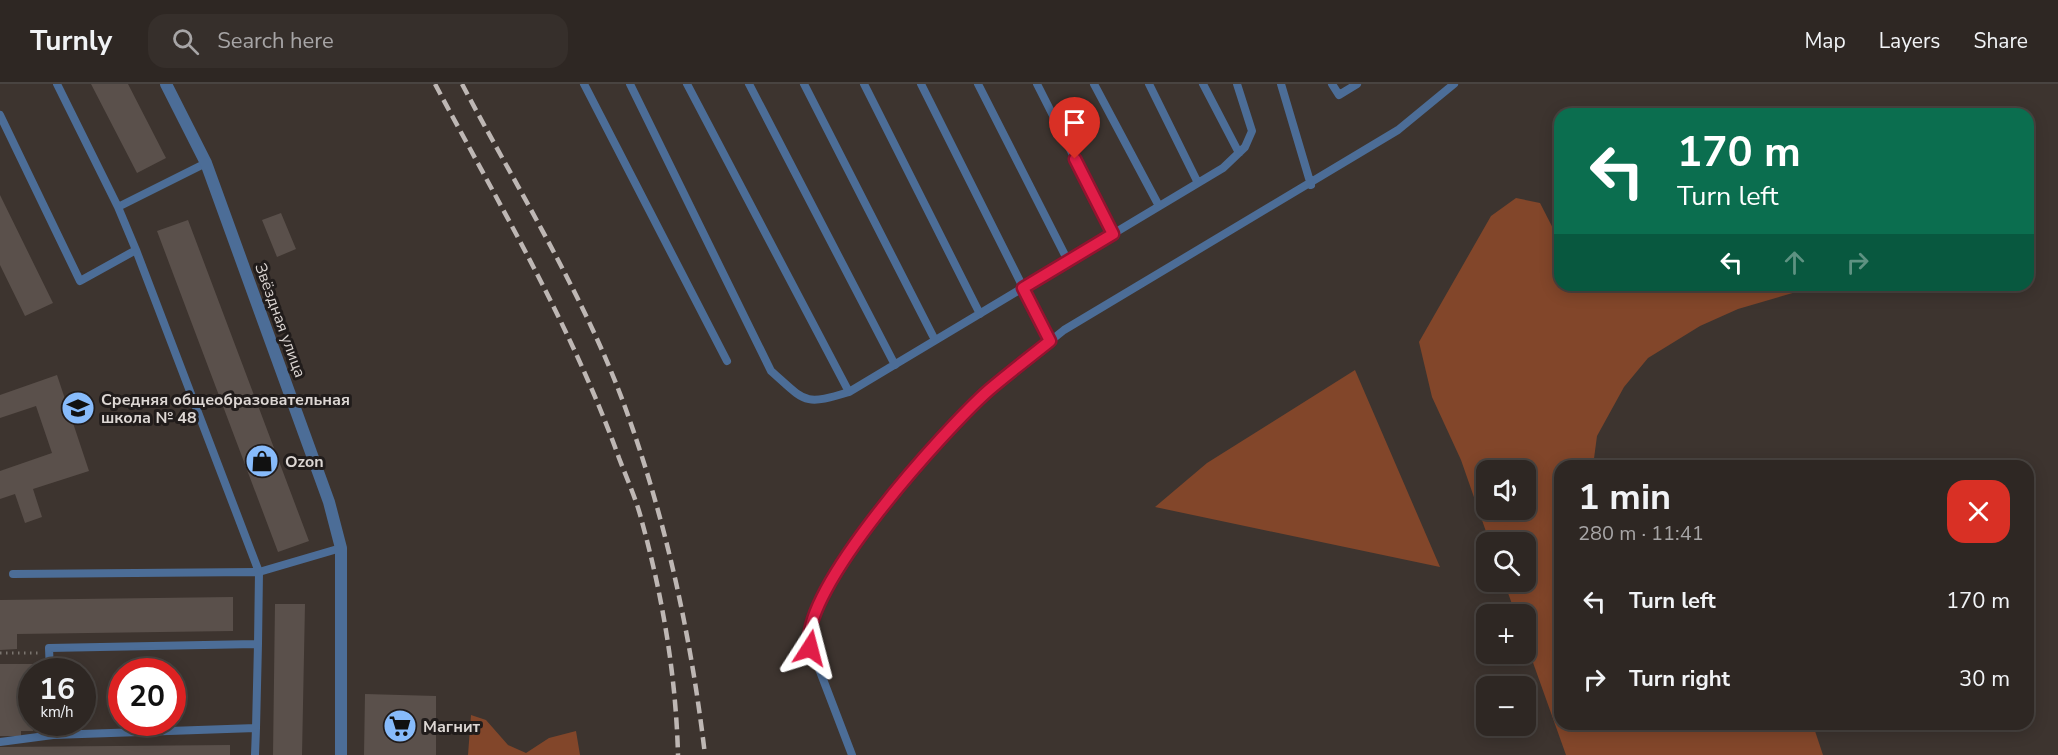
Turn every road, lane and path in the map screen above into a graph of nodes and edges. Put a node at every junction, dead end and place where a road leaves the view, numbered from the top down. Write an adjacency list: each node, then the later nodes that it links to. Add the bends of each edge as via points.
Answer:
1 (57, 84): 26 (lane)
2 (166, 84): 22 (street, Звёздная улица)
3 (584, 84): 34 (lane)
4 (630, 84): 36 (lane, via 771,371 801,397 817,402)
5 (687, 84): 36 (lane)
6 (749, 84): 35 (lane)
7 (804, 84): 32 (lane)
8 (864, 84): 31 (lane)
9 (921, 84): 30 (lane)
10 (978, 84): 29 (lane)
11 (1037, 84): 27 (lane)
12 (1094, 84): 25 (lane)
13 (1149, 84): 23 (lane)
14 (1203, 84): 21 (lane)
15 (1237, 84): 21 (lane, via 1252,131)
16 (1281, 84): 24 (lane)
17 (1332, 84): 18 (lane, via 1339,95)
18 (1358, 84)
19 (1454, 84): 24 (lane, via 1398,130)
20 (0, 115): 28 (lane, via 80,280)
21 (1239, 153): 23 (lane)
22 (206, 163): 26 (lane); 37 (street, Звёздная улица, via 329,502)
23 (1198, 183): 25 (lane)
24 (1311, 184): 33 (lane)
25 (1159, 206): 27 (lane)
26 (118, 207): 28 (lane)
27 (1113, 234): 29 (lane)
28 (136, 250): 38 (lane)
29 (1068, 261): 30 (lane)
30 (1023, 288): 31 (lane); 33 (lane)
31 (980, 314): 32 (lane)
32 (935, 340): 35 (lane)
33 (1050, 341): 50 (lane, via 988,391 904,478 822,594 808,640)
34 (727, 361)
35 (894, 365): 36 (lane)
36 (849, 392)
37 (341, 548): 38 (lane); 49 (street, Звёздная улица)
38 (258, 572): 39 (lane); 40 (lane)
39 (13, 574)
40 (258, 644): 42 (lane, via 49,648); 44 (lane)
41 (0, 653): 42 (path)
42 (49, 653): 43 (lane)
43 (49, 658)
44 (256, 728): 45 (lane); 48 (lane)
45 (96, 734)
46 (45, 736): 47 (lane)
47 (0, 742)
48 (255, 755)
49 (341, 755)
50 (852, 755)

